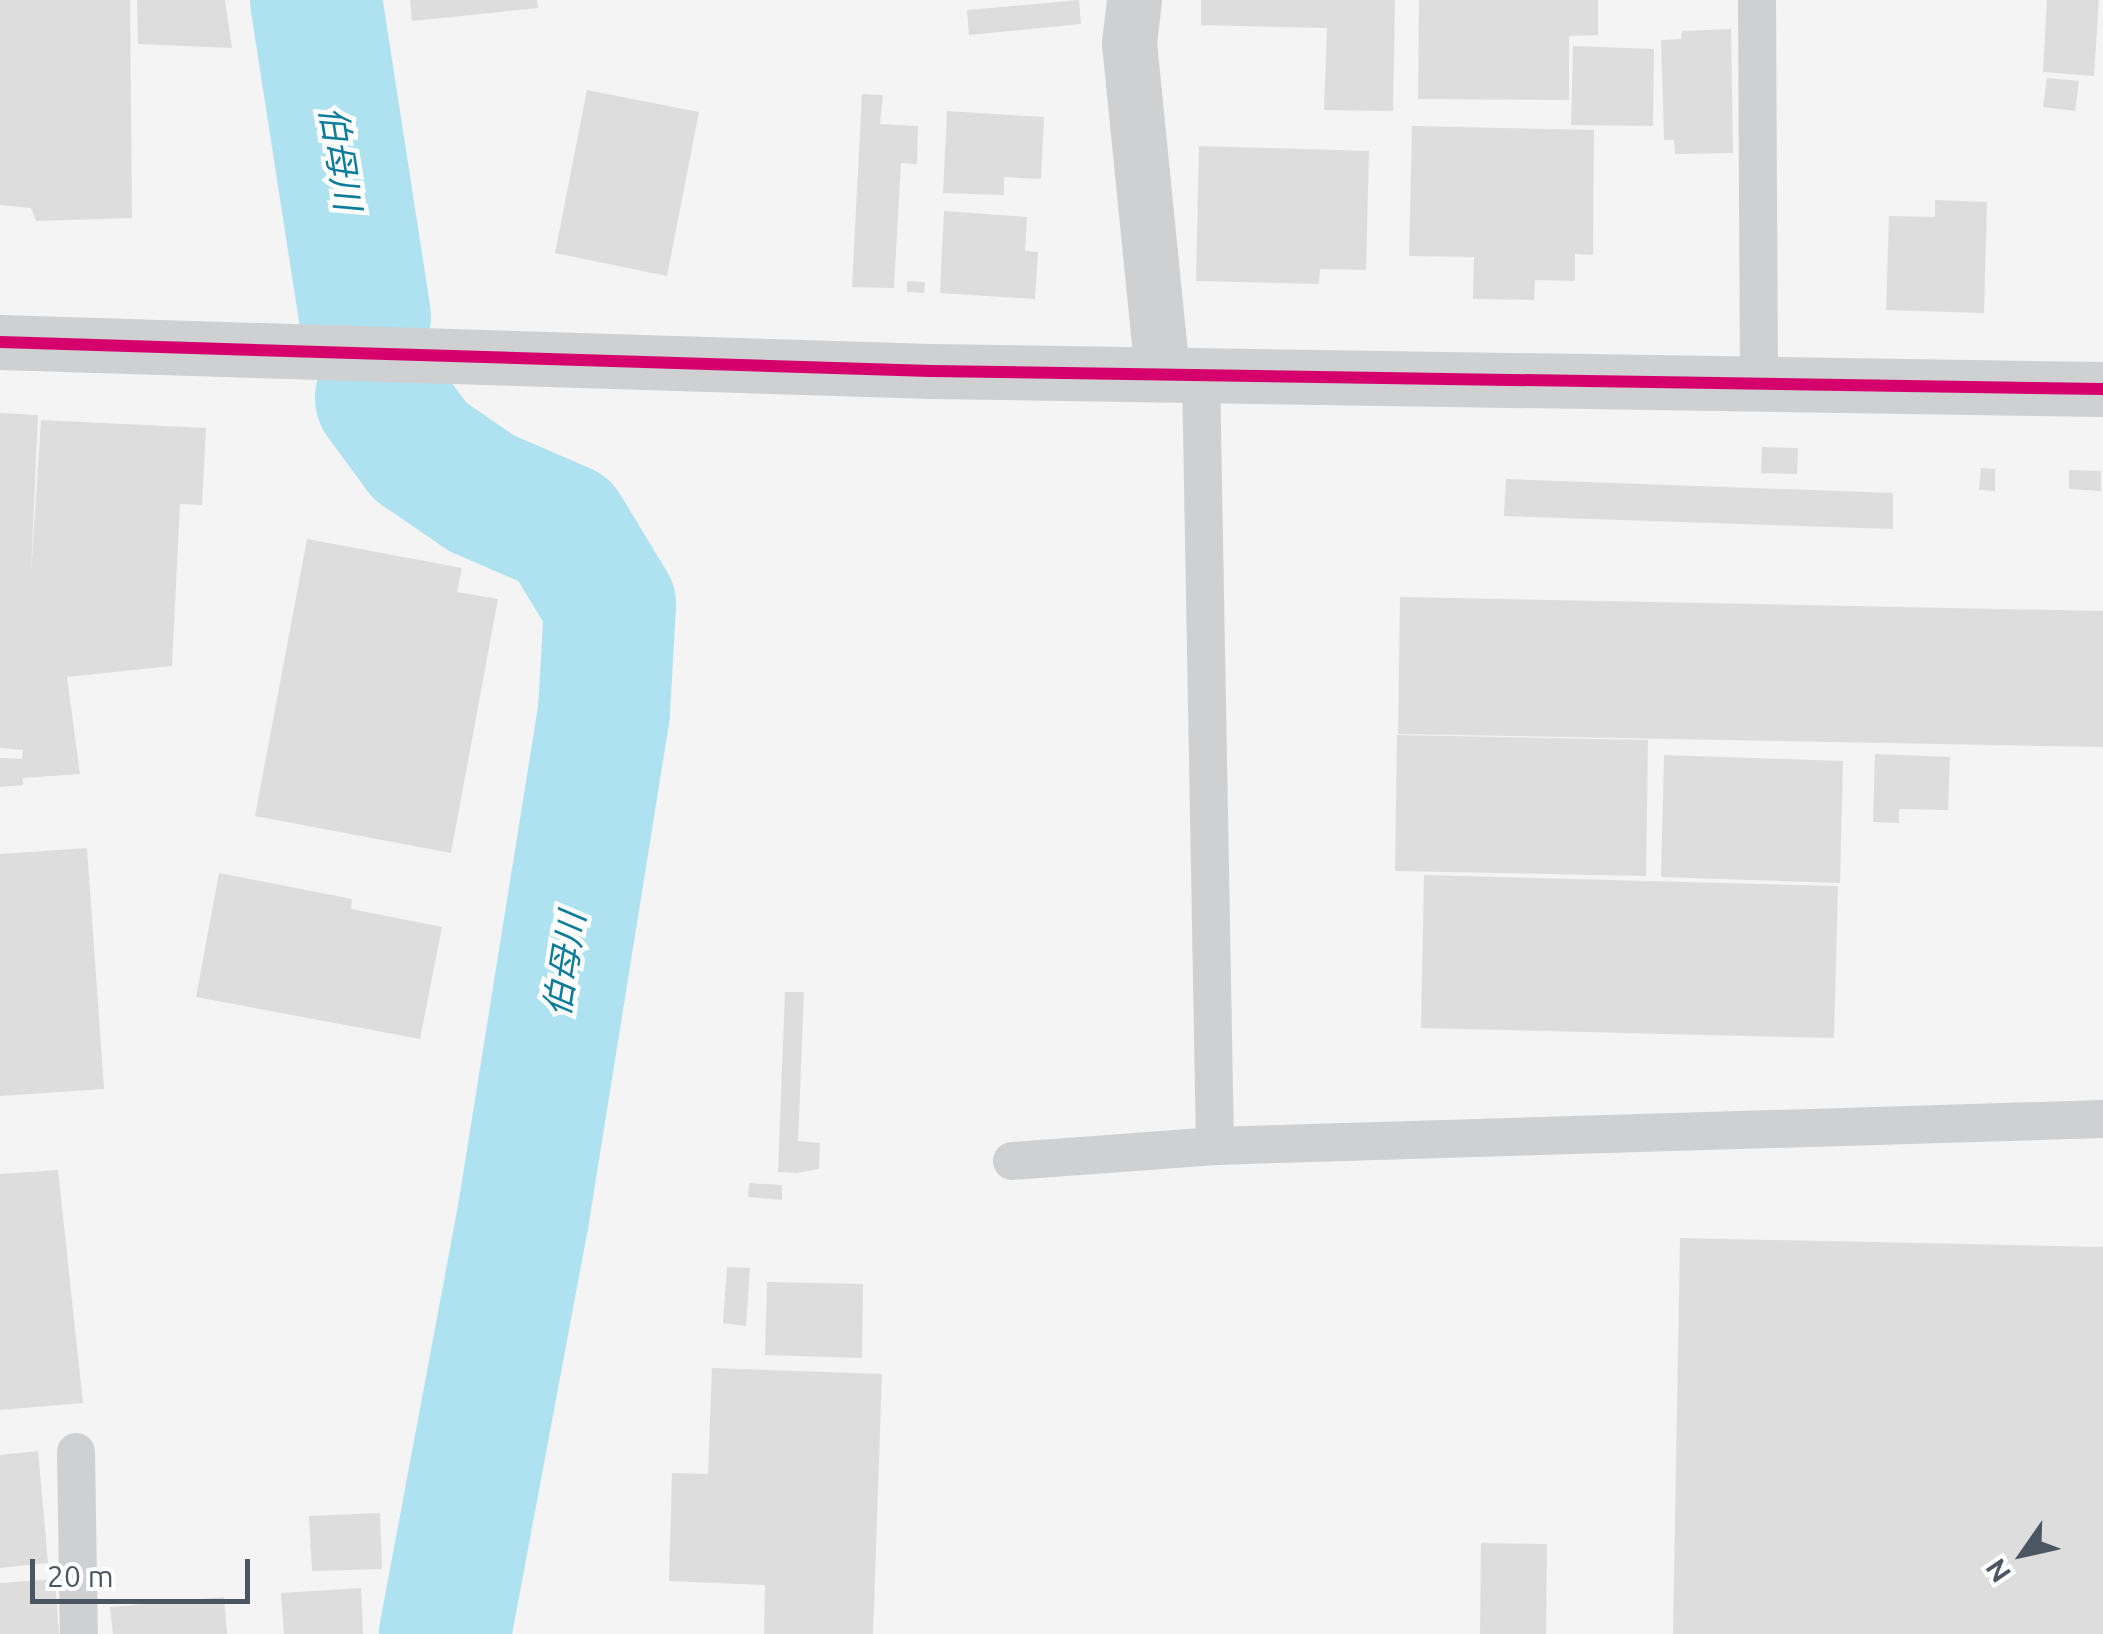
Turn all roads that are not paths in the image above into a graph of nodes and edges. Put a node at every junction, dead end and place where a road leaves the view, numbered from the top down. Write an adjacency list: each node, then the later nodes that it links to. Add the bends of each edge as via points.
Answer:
1 (1134, 0): 4 (street, via 1129,43)
2 (1758, 0): 5 (lane)
3 (0, 342): 4 (street)
4 (1182, 374): 5 (street); 8 (lane)
5 (1759, 383): 6 (street)
6 (2103, 388)
7 (2103, 1118): 8 (lane)
8 (1215, 1146): 9 (lane)
9 (1012, 1161)
10 (76, 1452): 11 (lane)
11 (79, 1634)

